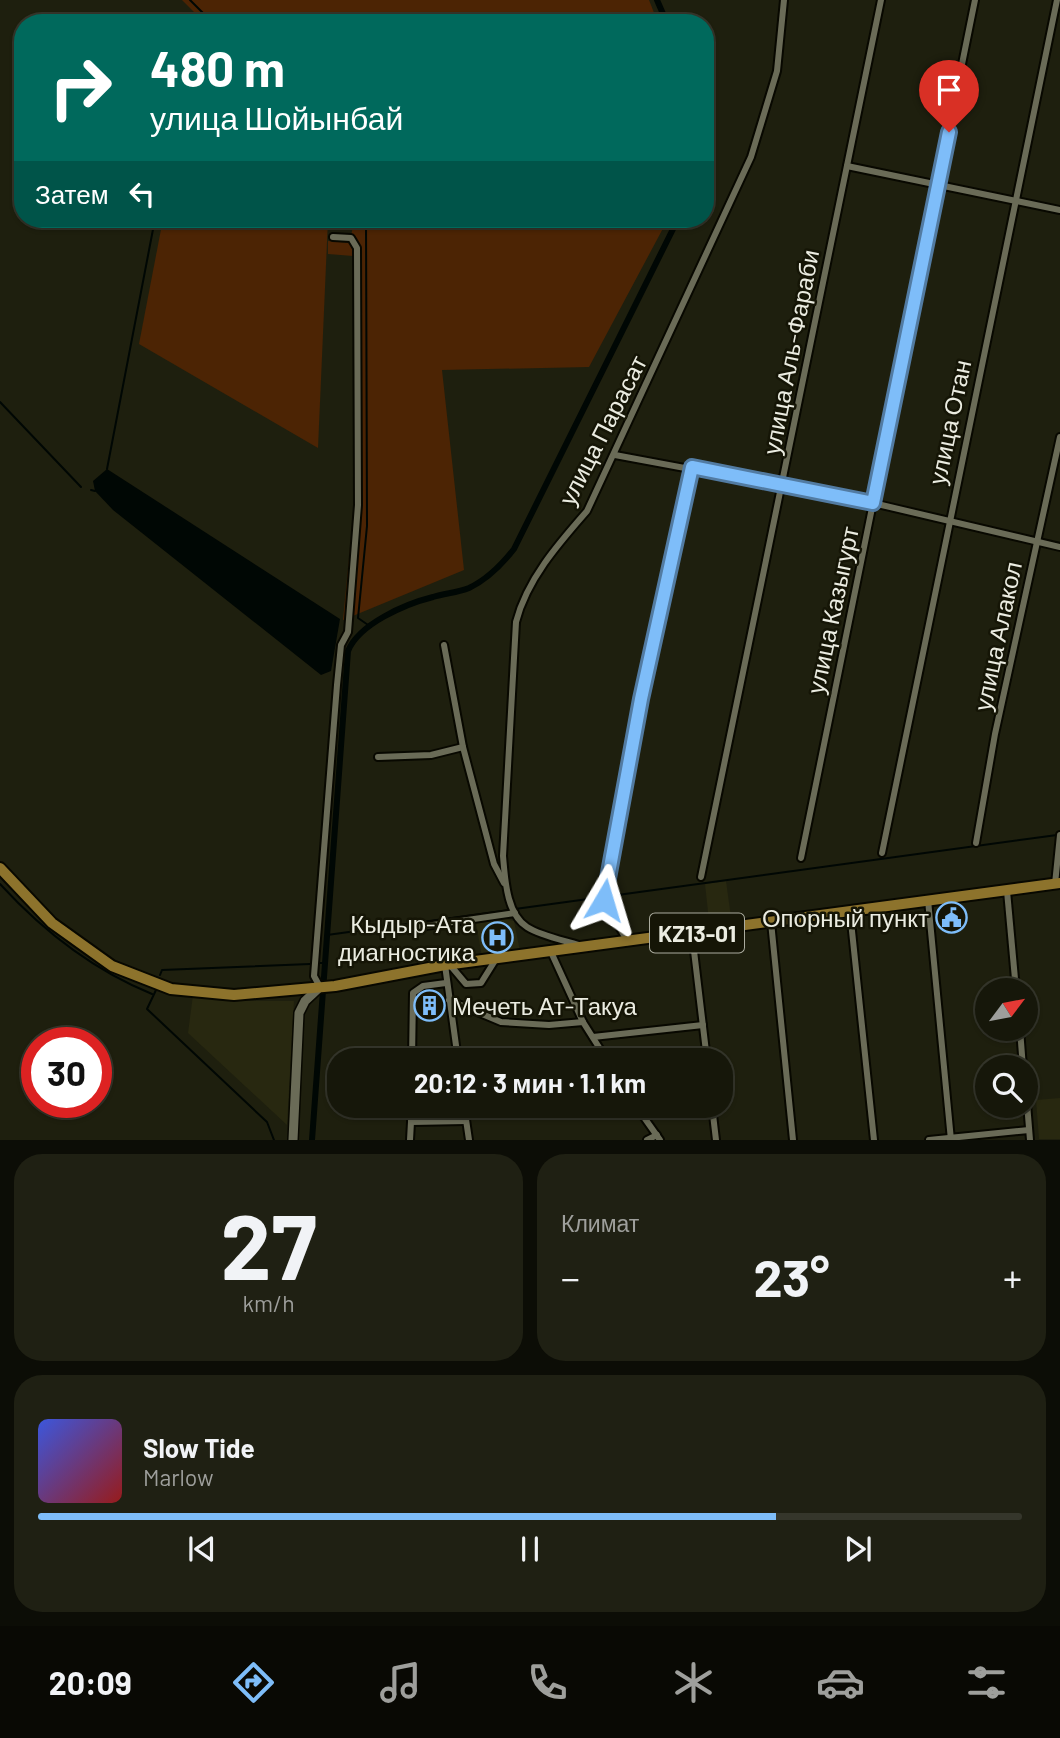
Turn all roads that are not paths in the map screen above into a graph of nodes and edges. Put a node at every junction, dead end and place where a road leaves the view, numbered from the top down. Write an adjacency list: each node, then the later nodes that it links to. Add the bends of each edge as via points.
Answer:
1 (784, 0): 11 (street, улица Парасат, via 777,71 758,135)
2 (881, 0): 5 (street, улица Аль-Фараби)
3 (975, 0): 6 (street, улица Казыгурт)
4 (1057, 0): 7 (street, улица Отан)
5 (847, 166): 6 (street); 13 (street, улица Аль-Фараби)
6 (939, 185): 7 (street); 14 (street, улица Казыгурт)
7 (1016, 201): 8 (street); 15 (street, улица Отан)
8 (1060, 210)
9 (333, 237): 45 (street, via 351,238 357,248 358,505 348,632 341,645 314,976)
10 (1060, 437): 16 (street, улица Алакол)
11 (615, 455): 12 (street); 23 (street, улица Парасат, via 587,510 560,541 522,599 516,622)
12 (692, 467): 13 (street); 38 (street, via 604,897)
13 (782, 487): 14 (street); 28 (street, улица Аль-Фараби)
14 (873, 503): 15 (street); 26 (street, улица Казыгурт)
15 (948, 522): 16 (street); 25 (street, улица Отан)
16 (1037, 544): 17 (street); 22 (street, улица Алакол)
17 (1060, 547)
18 (444, 645): 19 (street)
19 (463, 747): 20 (street, via 431,755); 24 (street)
20 (379, 757)
21 (1060, 836): 29 (street)
22 (976, 843)
23 (503, 849): 24 (street); 30 (street, улица Парасат)
24 (490, 850): 30 (street)
25 (881, 853)
26 (801, 858)
27 (0, 868): 45 (main road, KZ13-01, via 76,943 136,976 172,989 234,995)
28 (701, 877)
29 (1058, 884): 31 (main road, KZ13-01)
30 (506, 886): 33 (street, улица Парасат)
31 (1007, 891): 32 (main road, KZ13-01); 43 (street)
32 (928, 900): 34 (main road, KZ13-01); 63 (street)
33 (514, 911): 36 (street); 39 (street, via 526,927)
34 (850, 912): 35 (main road, KZ13-01); 70 (street)
35 (771, 922): 37 (main road, KZ13-01); 69 (street)
36 (412, 928)
37 (692, 934): 38 (main road, KZ13-01); 48 (street)
38 (628, 942): 39 (main road, KZ13-01)
39 (586, 948): 40 (main road, KZ13-01)
40 (551, 952): 41 (main road, KZ13-01); 47 (street)
41 (496, 959): 42 (main road, KZ13-01); 42 (street, via 481,983 466,984)
42 (448, 965): 44 (street); 45 (main road, KZ13-01)
43 (1015, 978)
44 (446, 983): 46 (street); 50 (street, via 423,986 413,993)
45 (320, 987): 64 (main road, via 299,1013)
46 (449, 1000): 47 (street, via 501,1022); 51 (street)
47 (583, 1022): 49 (street)
48 (703, 1025): 49 (street); 53 (street)
49 (593, 1037): 52 (street)
50 (412, 1048)
51 (456, 1048)
52 (600, 1048)
53 (706, 1048)
54 (411, 1118): 60 (street)
55 (466, 1118): 59 (street)
56 (645, 1118): 62 (street)
57 (713, 1118): 68 (street)
58 (1028, 1118): 61 (street)
59 (466, 1121): 60 (street); 66 (street)
60 (411, 1122): 65 (street)
61 (1029, 1130): 63 (street); 72 (street)
62 (659, 1137): 67 (street)
63 (951, 1138): 71 (street)
64 (293, 1139)
65 (410, 1139)
66 (469, 1139)
67 (647, 1139)
68 (716, 1139)
69 (793, 1139)
70 (874, 1139)
71 (929, 1139)
72 (1030, 1139)

